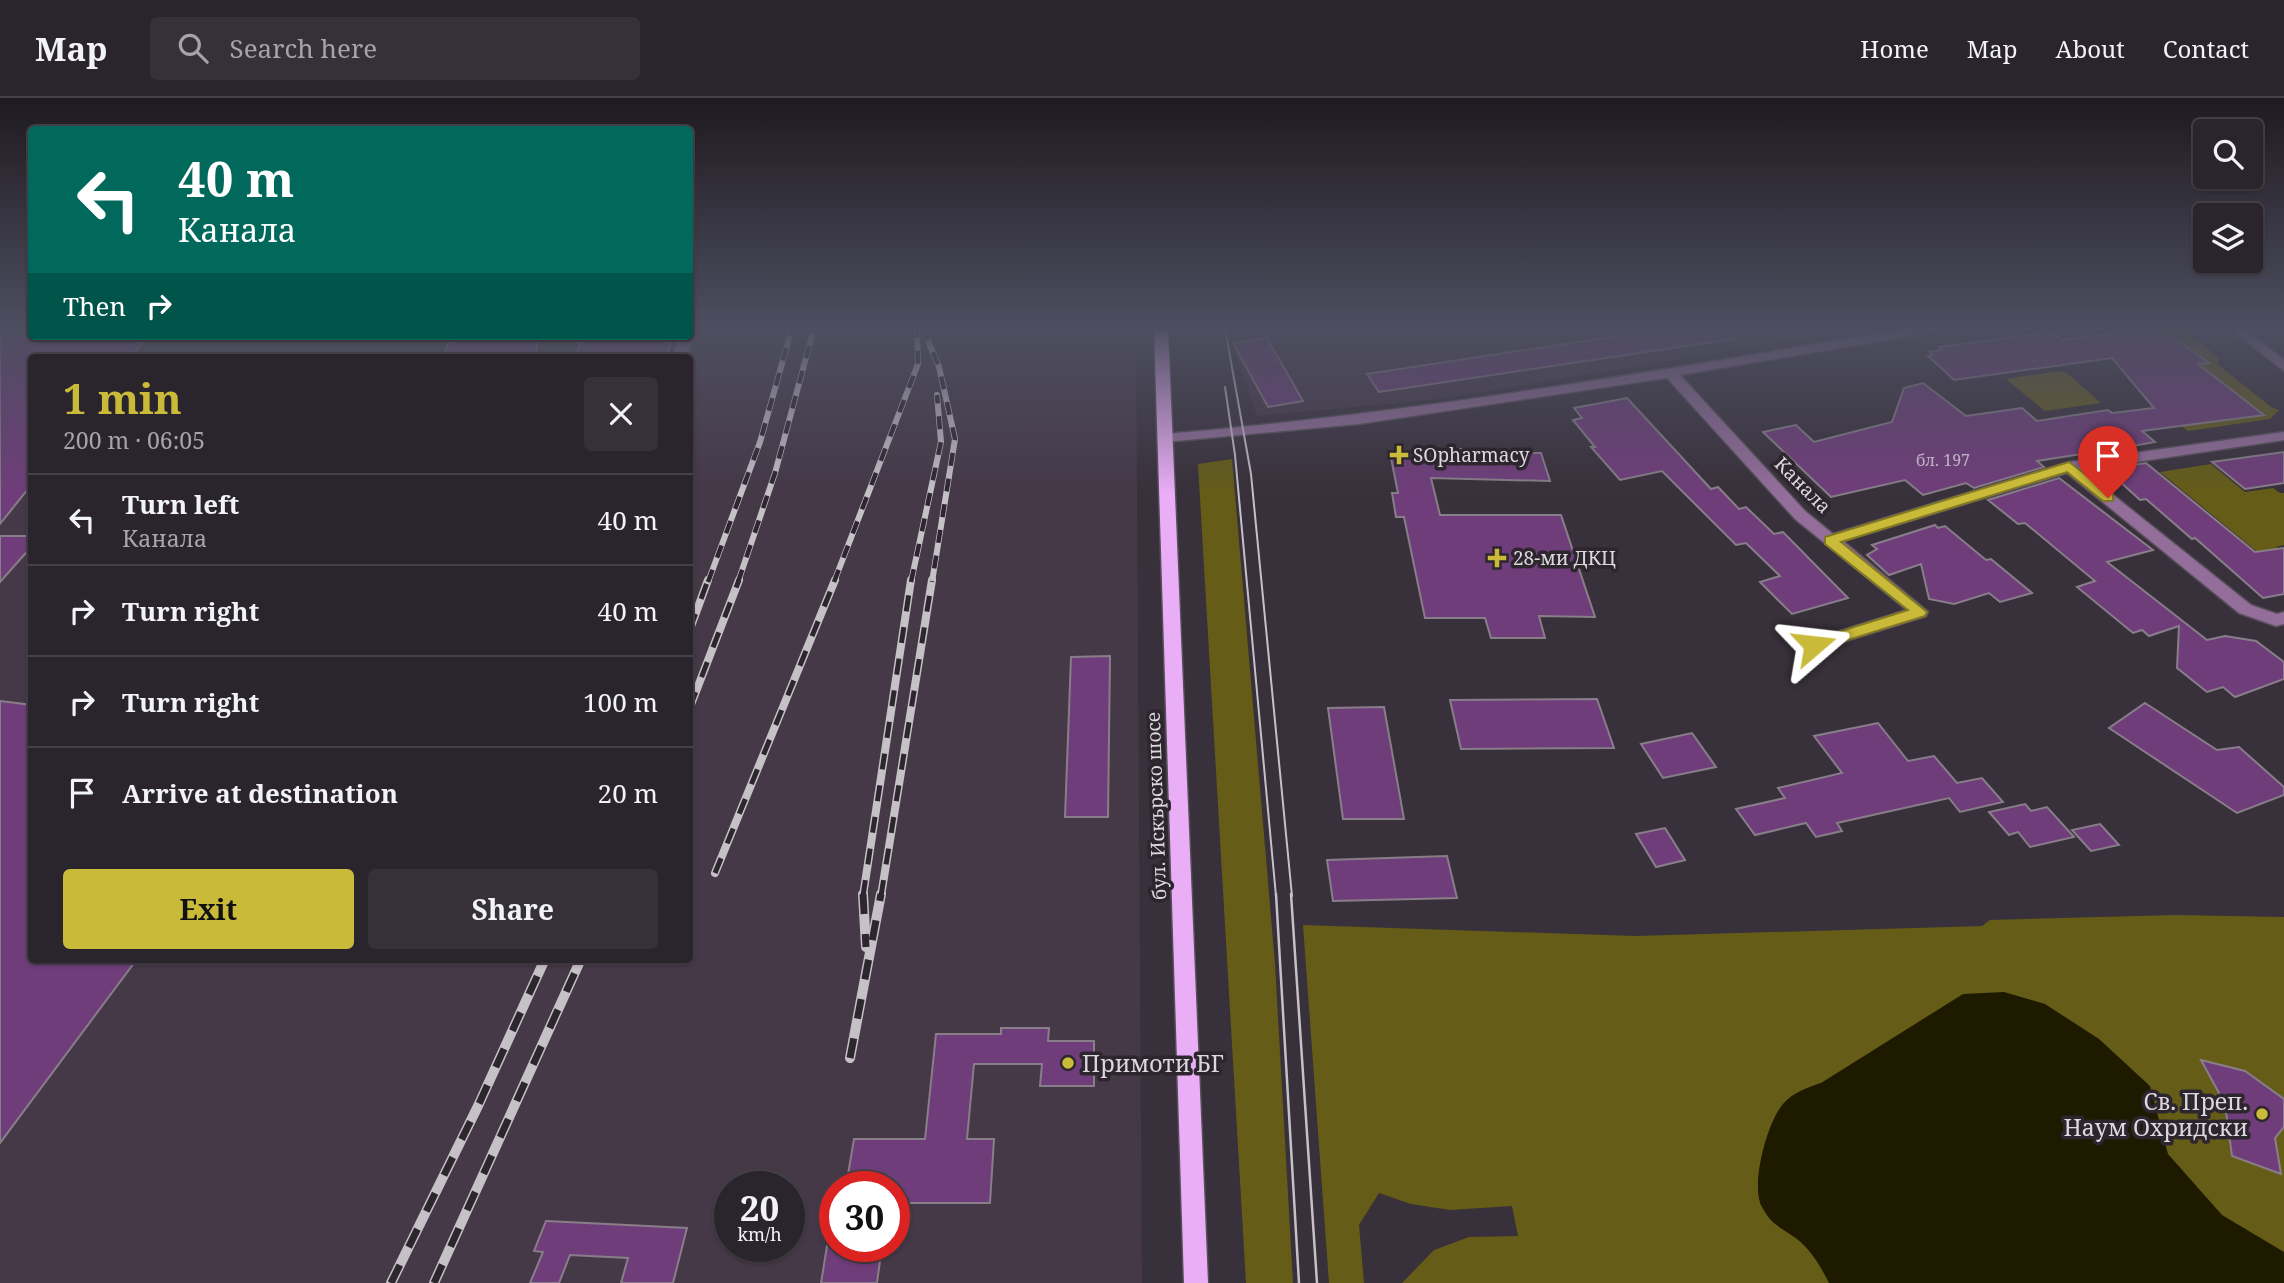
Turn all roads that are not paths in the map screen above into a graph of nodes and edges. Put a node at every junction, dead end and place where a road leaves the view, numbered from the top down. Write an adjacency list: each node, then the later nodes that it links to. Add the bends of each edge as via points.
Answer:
1 (1163, 383): 5 (main road, бул. Искърско шосе)
2 (1596, 383): 5 (street, via 1327,425)
3 (1679, 383): 7 (street, Канала, via 1800,516)
4 (2284, 436): 6 (street)
5 (1165, 438): 10 (main road, бул. Искърско шосе)
6 (2069, 467): 7 (street); 8 (street, via 2245,609 2276,620)
7 (1830, 540): 9 (street, Канала, via 1920,612)
8 (2284, 618)
9 (1814, 645)
10 (1196, 1283)

